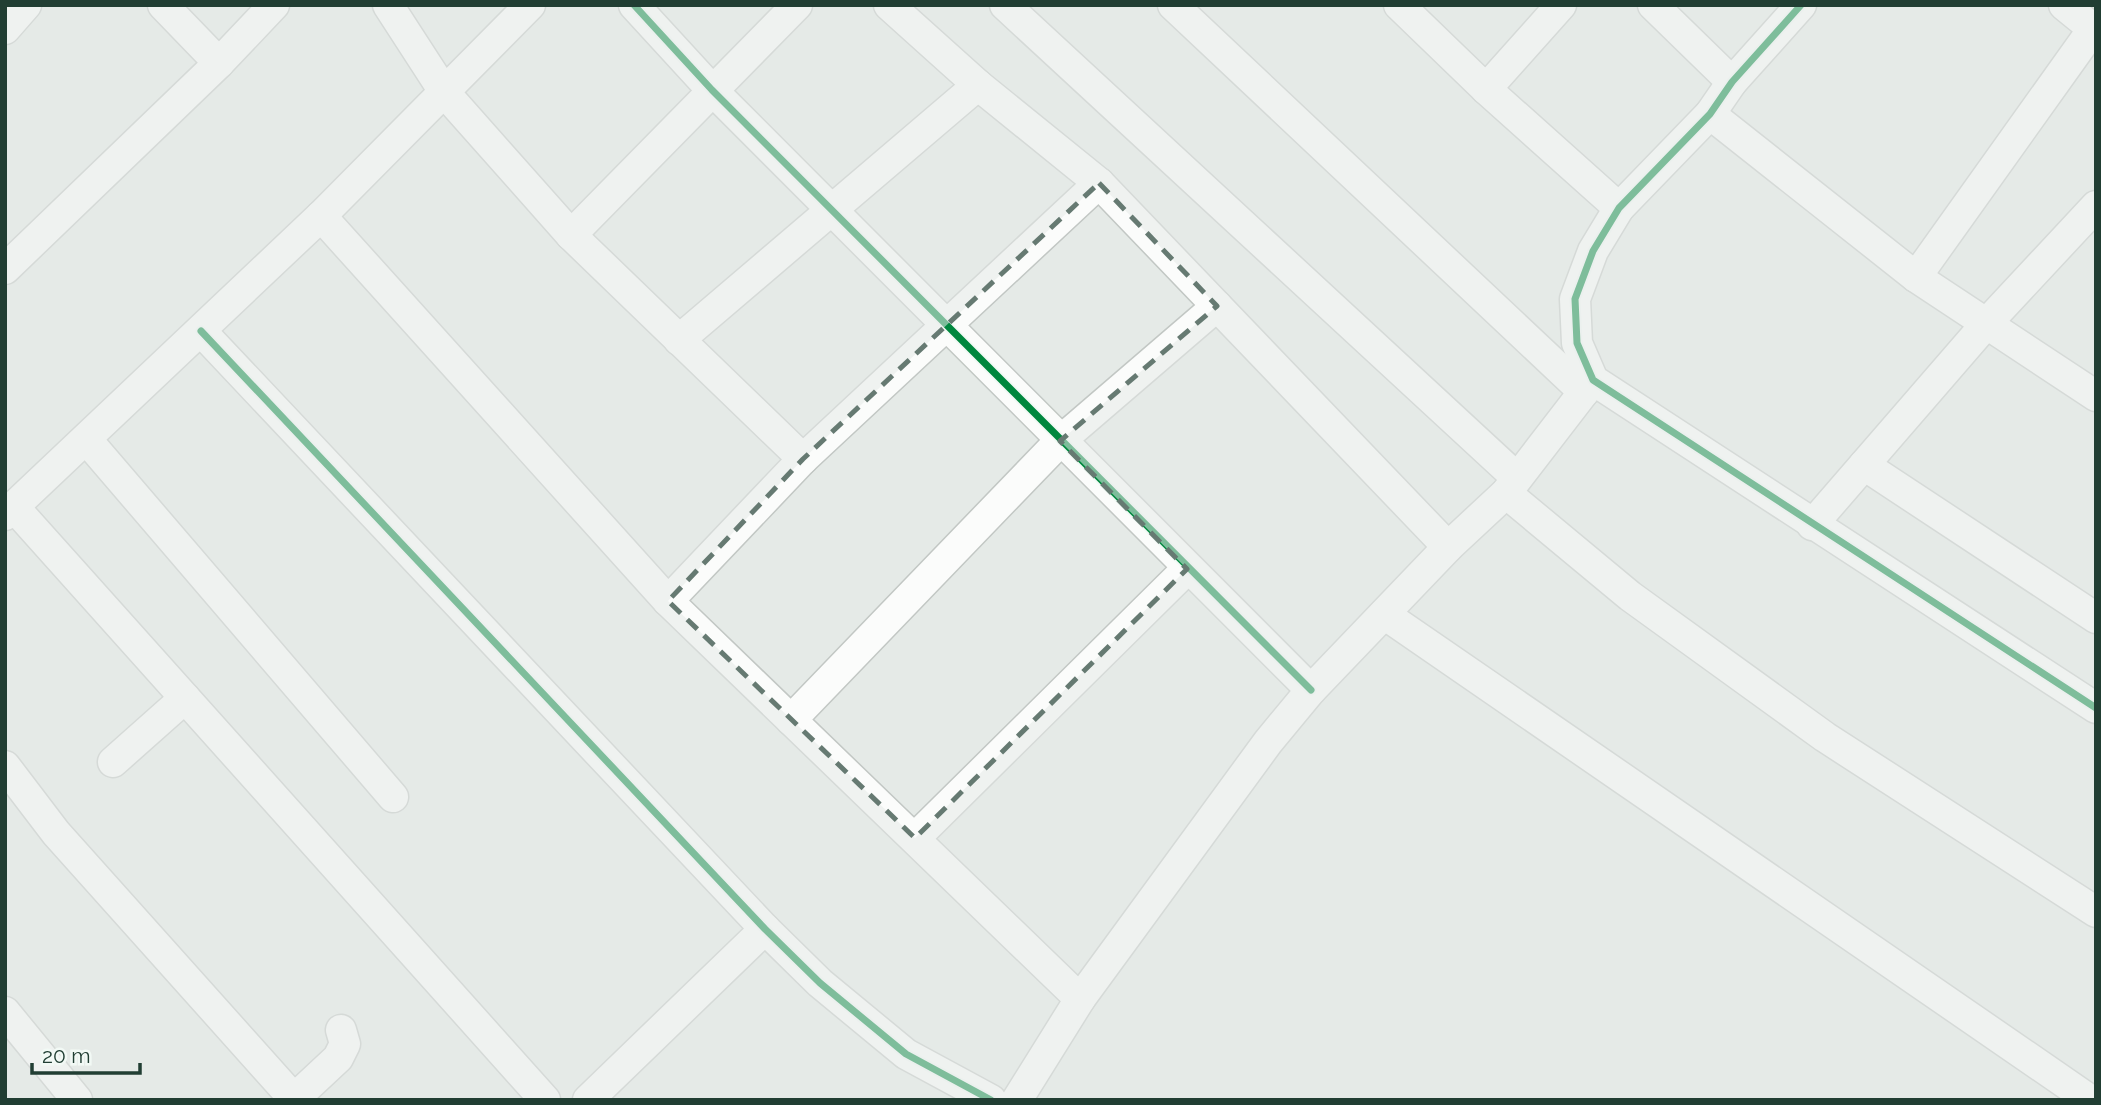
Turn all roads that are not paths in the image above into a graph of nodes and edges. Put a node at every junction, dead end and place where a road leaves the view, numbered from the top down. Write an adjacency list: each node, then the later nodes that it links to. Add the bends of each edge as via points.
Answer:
1 (26, 5): 16 (street)
2 (163, 5): 18 (street)
3 (274, 5): 18 (street)
4 (388, 5): 23 (street)
5 (530, 5): 23 (street)
6 (634, 5): 22 (street)
7 (797, 5): 22 (street)
8 (889, 5): 20 (street)
9 (1005, 5): 44 (street)
10 (1173, 5): 38 (street)
11 (1399, 5): 21 (street)
12 (1561, 5): 21 (street)
13 (1653, 5): 19 (street)
14 (1801, 5): 19 (street)
15 (2064, 5): 17 (street)
16 (5, 29)
17 (2094, 30): 32 (street)
18 (219, 63): 31 (street)
19 (1732, 82): 24 (street)
20 (978, 85): 25 (street); 28 (street)
21 (1486, 89): 27 (street)
22 (712, 90): 28 (street); 30 (street)
23 (445, 93): 29 (street); 30 (street)
24 (1710, 114): 27 (street); 32 (street)
25 (1099, 183): 33 (street); 35 (street)
26 (2096, 206): 34 (street)
27 (1619, 208): 38 (street, via 1593,251 1576,299 1577,343)
28 (832, 210): 35 (street); 37 (street)
29 (321, 216): 36 (street); 49 (street)
30 (571, 235): 37 (street)
31 (5, 269)
32 (1916, 277): 34 (street)
33 (1217, 306): 41 (street); 47 (street)
34 (1986, 324): 39 (street); 43 (street)
35 (946, 327): 41 (street); 42 (street)
36 (201, 331): 40 (street); 61 (street)
37 (679, 340): 42 (street)
38 (1589, 386): 44 (street); 46 (street)
39 (2096, 396)
40 (87, 440): 45 (street); 58 (street)
41 (1060, 441): 48 (street); 55 (street)
42 (803, 458): 49 (street)
43 (1864, 465): 46 (street); 51 (street)
44 (1512, 485): 47 (street); 60 (street, via 1630,596 1825,737)
45 (9, 511): 53 (street)
46 (1812, 525): 54 (street)
47 (1448, 547): 50 (street)
48 (1187, 569): 52 (street); 59 (street)
49 (668, 601): 55 (street)
50 (1384, 614): 52 (street); 71 (street)
51 (2096, 618)
52 (1311, 690): 62 (street, via 1234,785)
53 (185, 698): 56 (street); 67 (street)
54 (2096, 708)
55 (791, 720): 59 (street)
56 (113, 762)
57 (5, 766): 65 (street, via 56,833)
58 (393, 797)
59 (915, 838): 62 (street)
60 (2096, 912)
61 (765, 929): 68 (street); 69 (street, via 820,983 906,1054)
62 (1080, 999): 70 (street)
63 (5, 1012): 66 (street)
64 (341, 1030): 65 (street, via 345,1044 338,1058)
65 (294, 1099)
66 (77, 1100)
67 (545, 1100)
68 (588, 1100)
69 (991, 1100)
70 (1017, 1100)
71 (2090, 1100)

